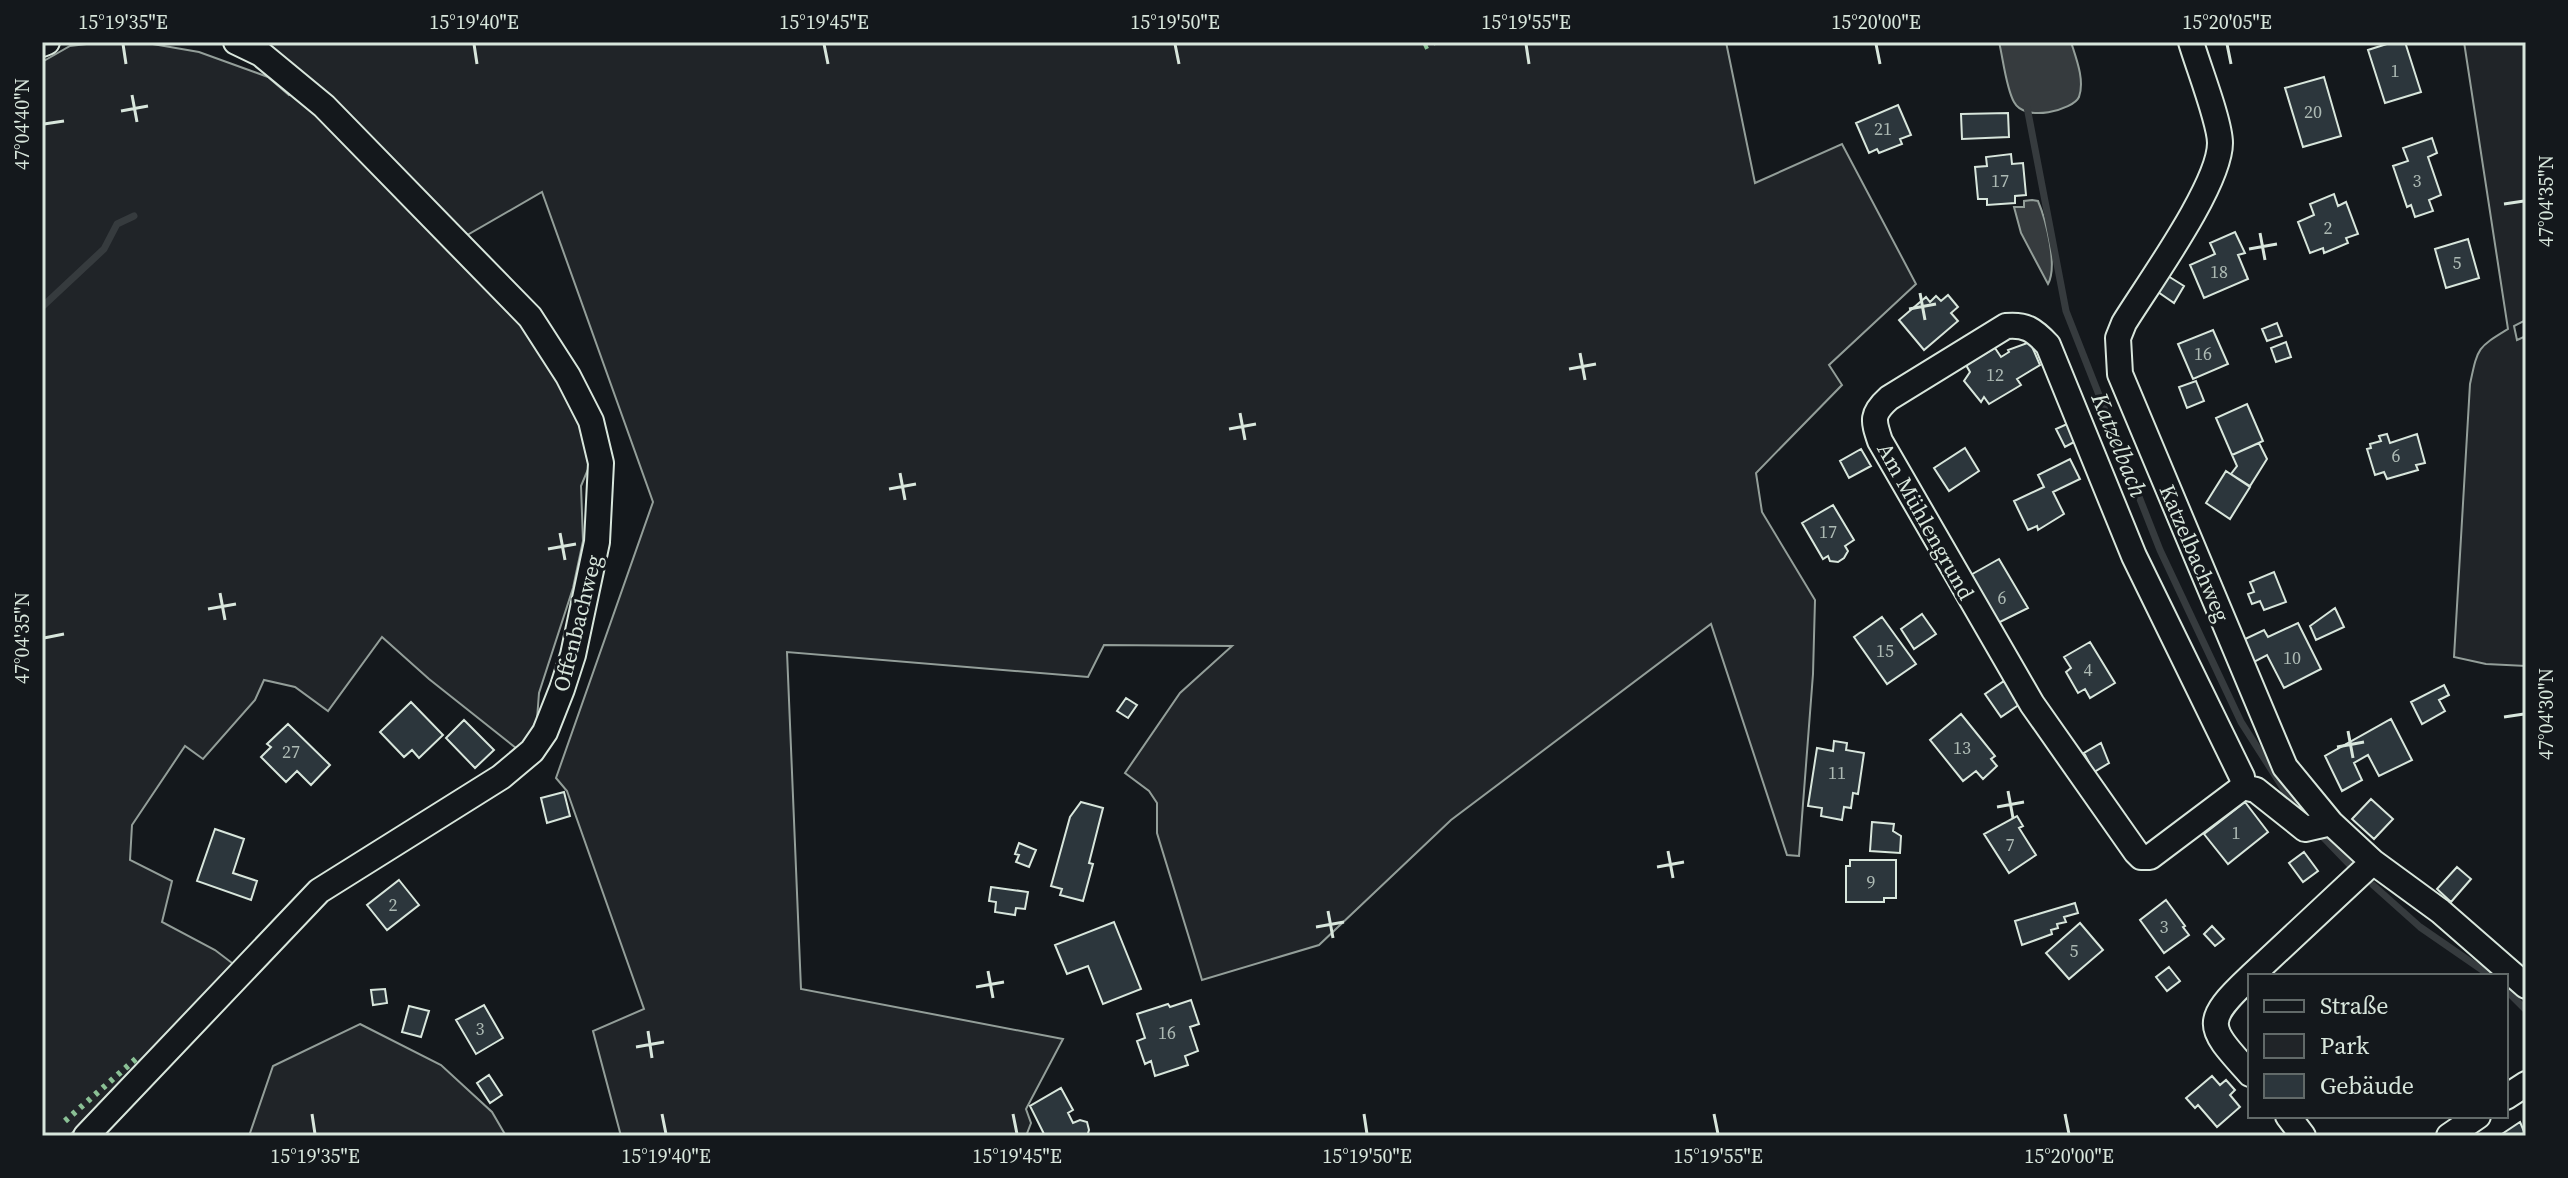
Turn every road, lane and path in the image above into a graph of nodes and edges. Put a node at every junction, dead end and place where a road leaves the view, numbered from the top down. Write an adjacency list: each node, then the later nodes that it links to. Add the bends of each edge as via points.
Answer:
1 (236, 42): 14 (street, Offenbachweg, via 261,54 324,106 530,317 591,421 601,463 597,542 573,655 545,732 532,751 501,777 319,891)
2 (2191, 42): 4 (street, Katzelbachweg, via 2221,140 2219,163 2124,323 2118,338 2120,374 2285,767)
3 (2243, 787): 3 (street, Am Mühlengrund, via 2134,556 2048,345 2035,331 2021,324 2006,326 1878,408 1874,422 1880,441 1955,576 2032,704 2136,852 2150,857); 4 (street, via 2256,790 2305,829)
4 (2331, 823): 5 (street, Katzelbachweg)
5 (2373, 862): 6 (street); 8 (street, Katzelbachweg, via 2440,911)
6 (2254, 974)
7 (2248, 980): 9 (street, via 2217,1012 2214,1023 2218,1038)
8 (2526, 986)
9 (2248, 1072)
10 (2526, 1084): 11 (street)
11 (2508, 1096)
12 (2290, 1118): 15 (street)
13 (2475, 1118): 16 (street)
14 (86, 1136)
15 (2303, 1136)
16 (2449, 1136)

